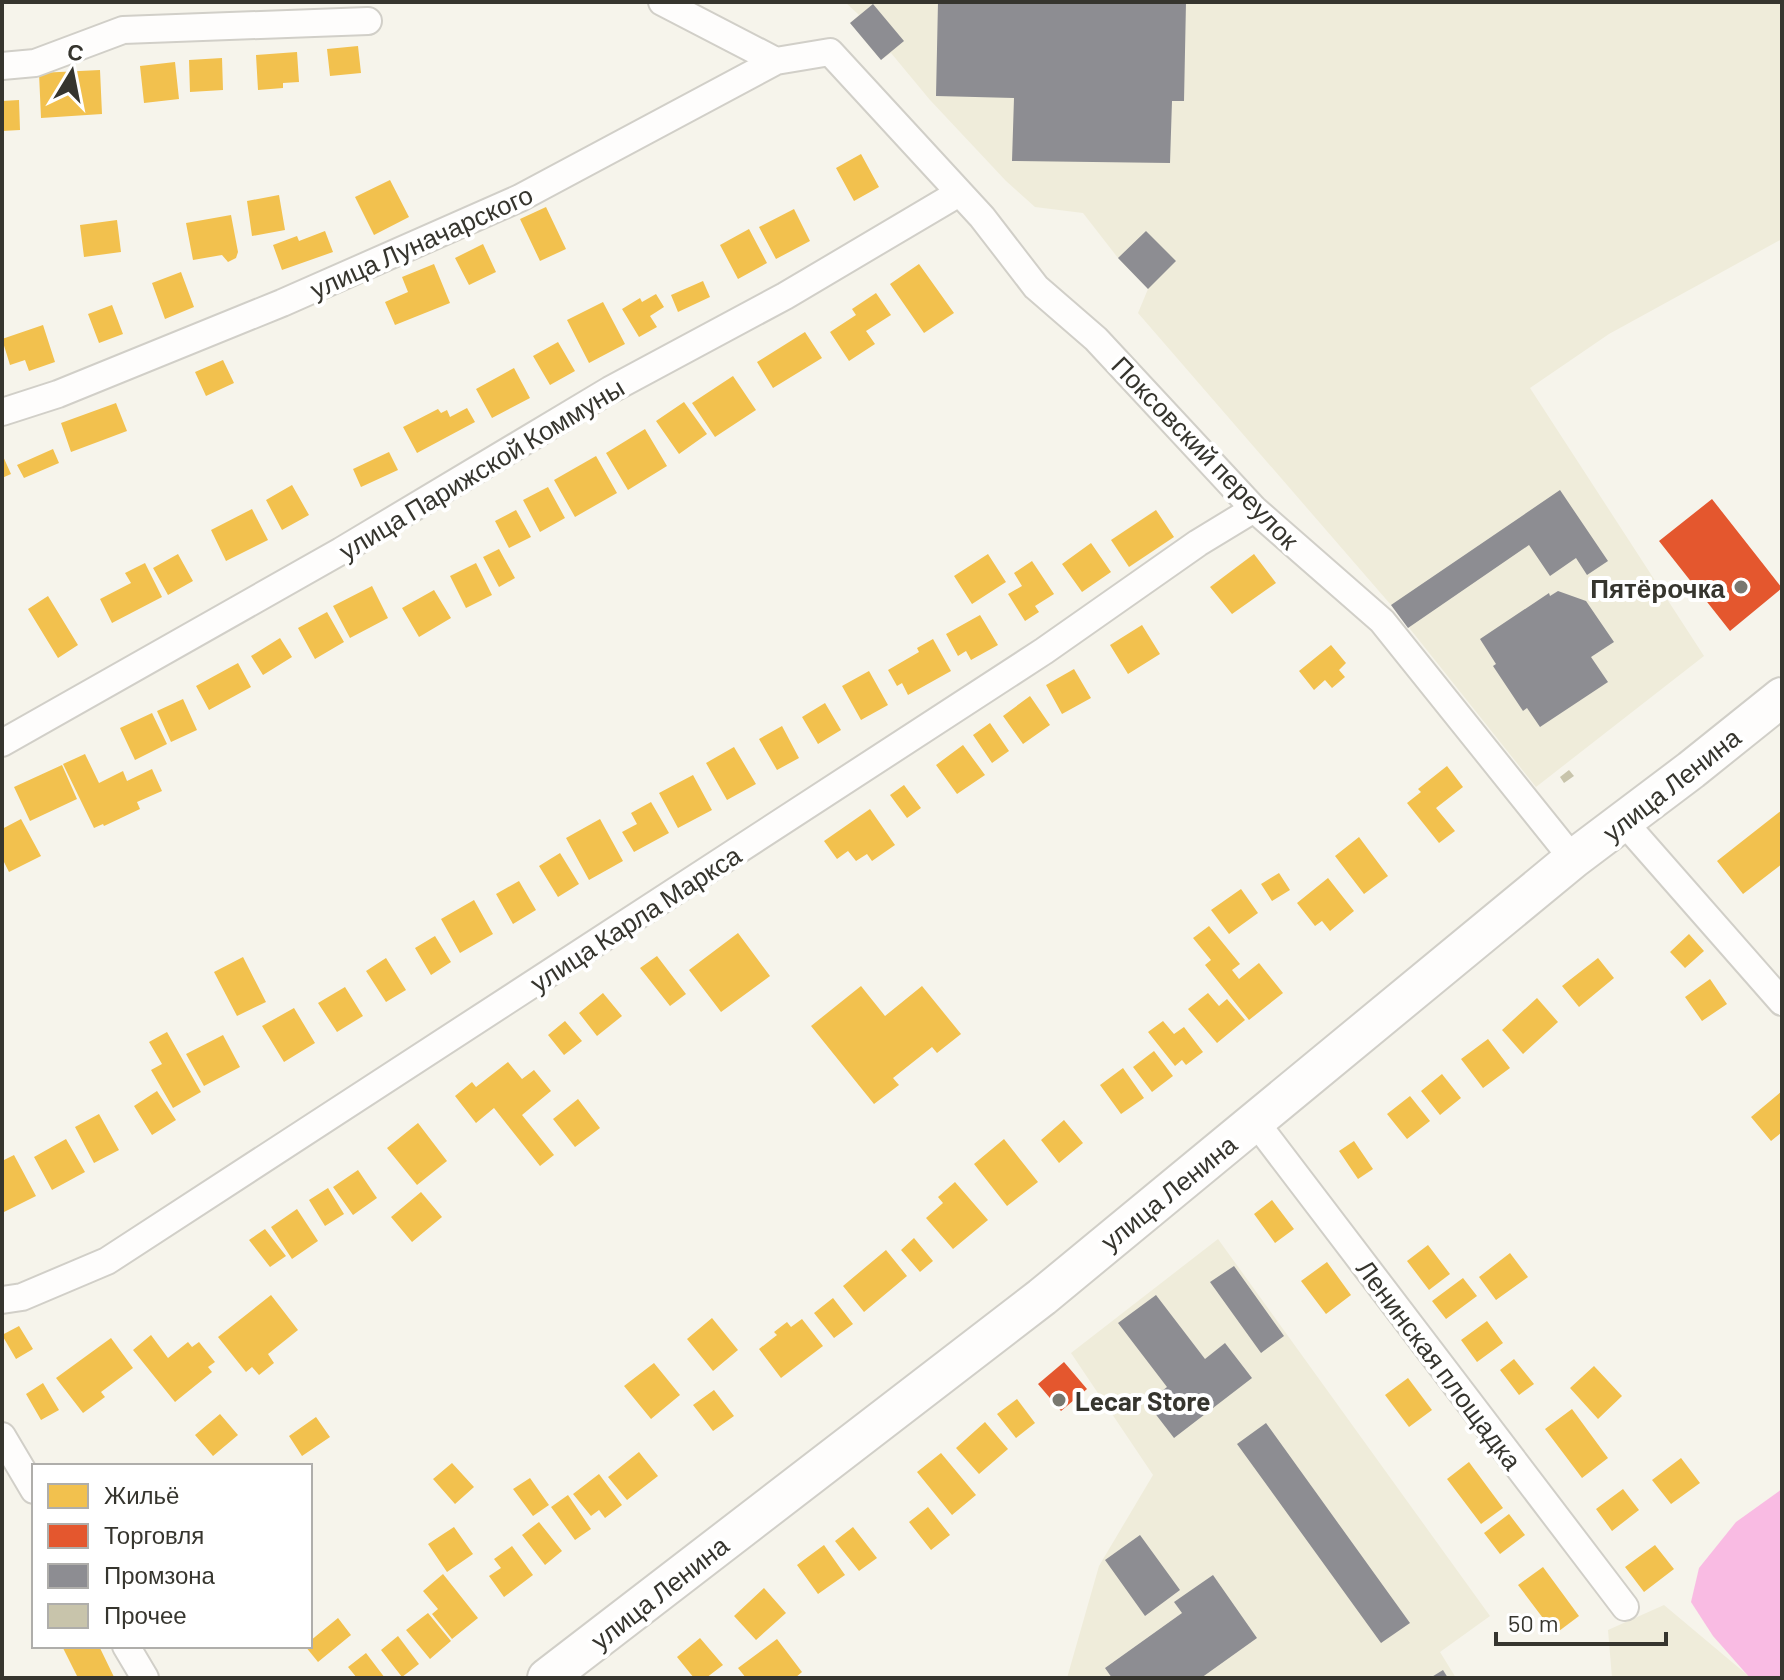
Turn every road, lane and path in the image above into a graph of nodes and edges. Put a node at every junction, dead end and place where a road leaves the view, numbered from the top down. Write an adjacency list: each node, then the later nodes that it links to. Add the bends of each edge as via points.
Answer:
1 (662, 2): 4 (street)
2 (368, 21): 5 (street, via 123,30 35,63)
3 (830, 52): 4 (street, улица Луначарского); 6 (street, Поксовский переулок)
4 (776, 61): 7 (street, улица Луначарского, via 520,198 268,309)
5 (2, 66)
6 (959, 193): 8 (street, Поксовский переулок, via 1036,287 1096,339); 10 (street, улица Парижской Коммуны)
7 (2, 412)
8 (1254, 509): 12 (street, Поксовский переулок, via 1382,621); 15 (street, улица Карла Маркса, via 107,1261 22,1297)
9 (1782, 697): 11 (main road, улица Ленина)
10 (2, 743)
11 (1623, 821): 12 (main road, улица Ленина); 13 (street)
12 (1573, 859): 14 (main road, улица Ленина)
13 (1782, 1002)
14 (1254, 1120): 18 (street, Ленинская площадка); 21 (main road, улица Ленина, via 1042,1297)
15 (2, 1300)
16 (2, 1436): 17 (street)
17 (32, 1487)
18 (1625, 1607)
19 (127, 1648): 20 (street)
20 (145, 1678)
21 (547, 1678)

